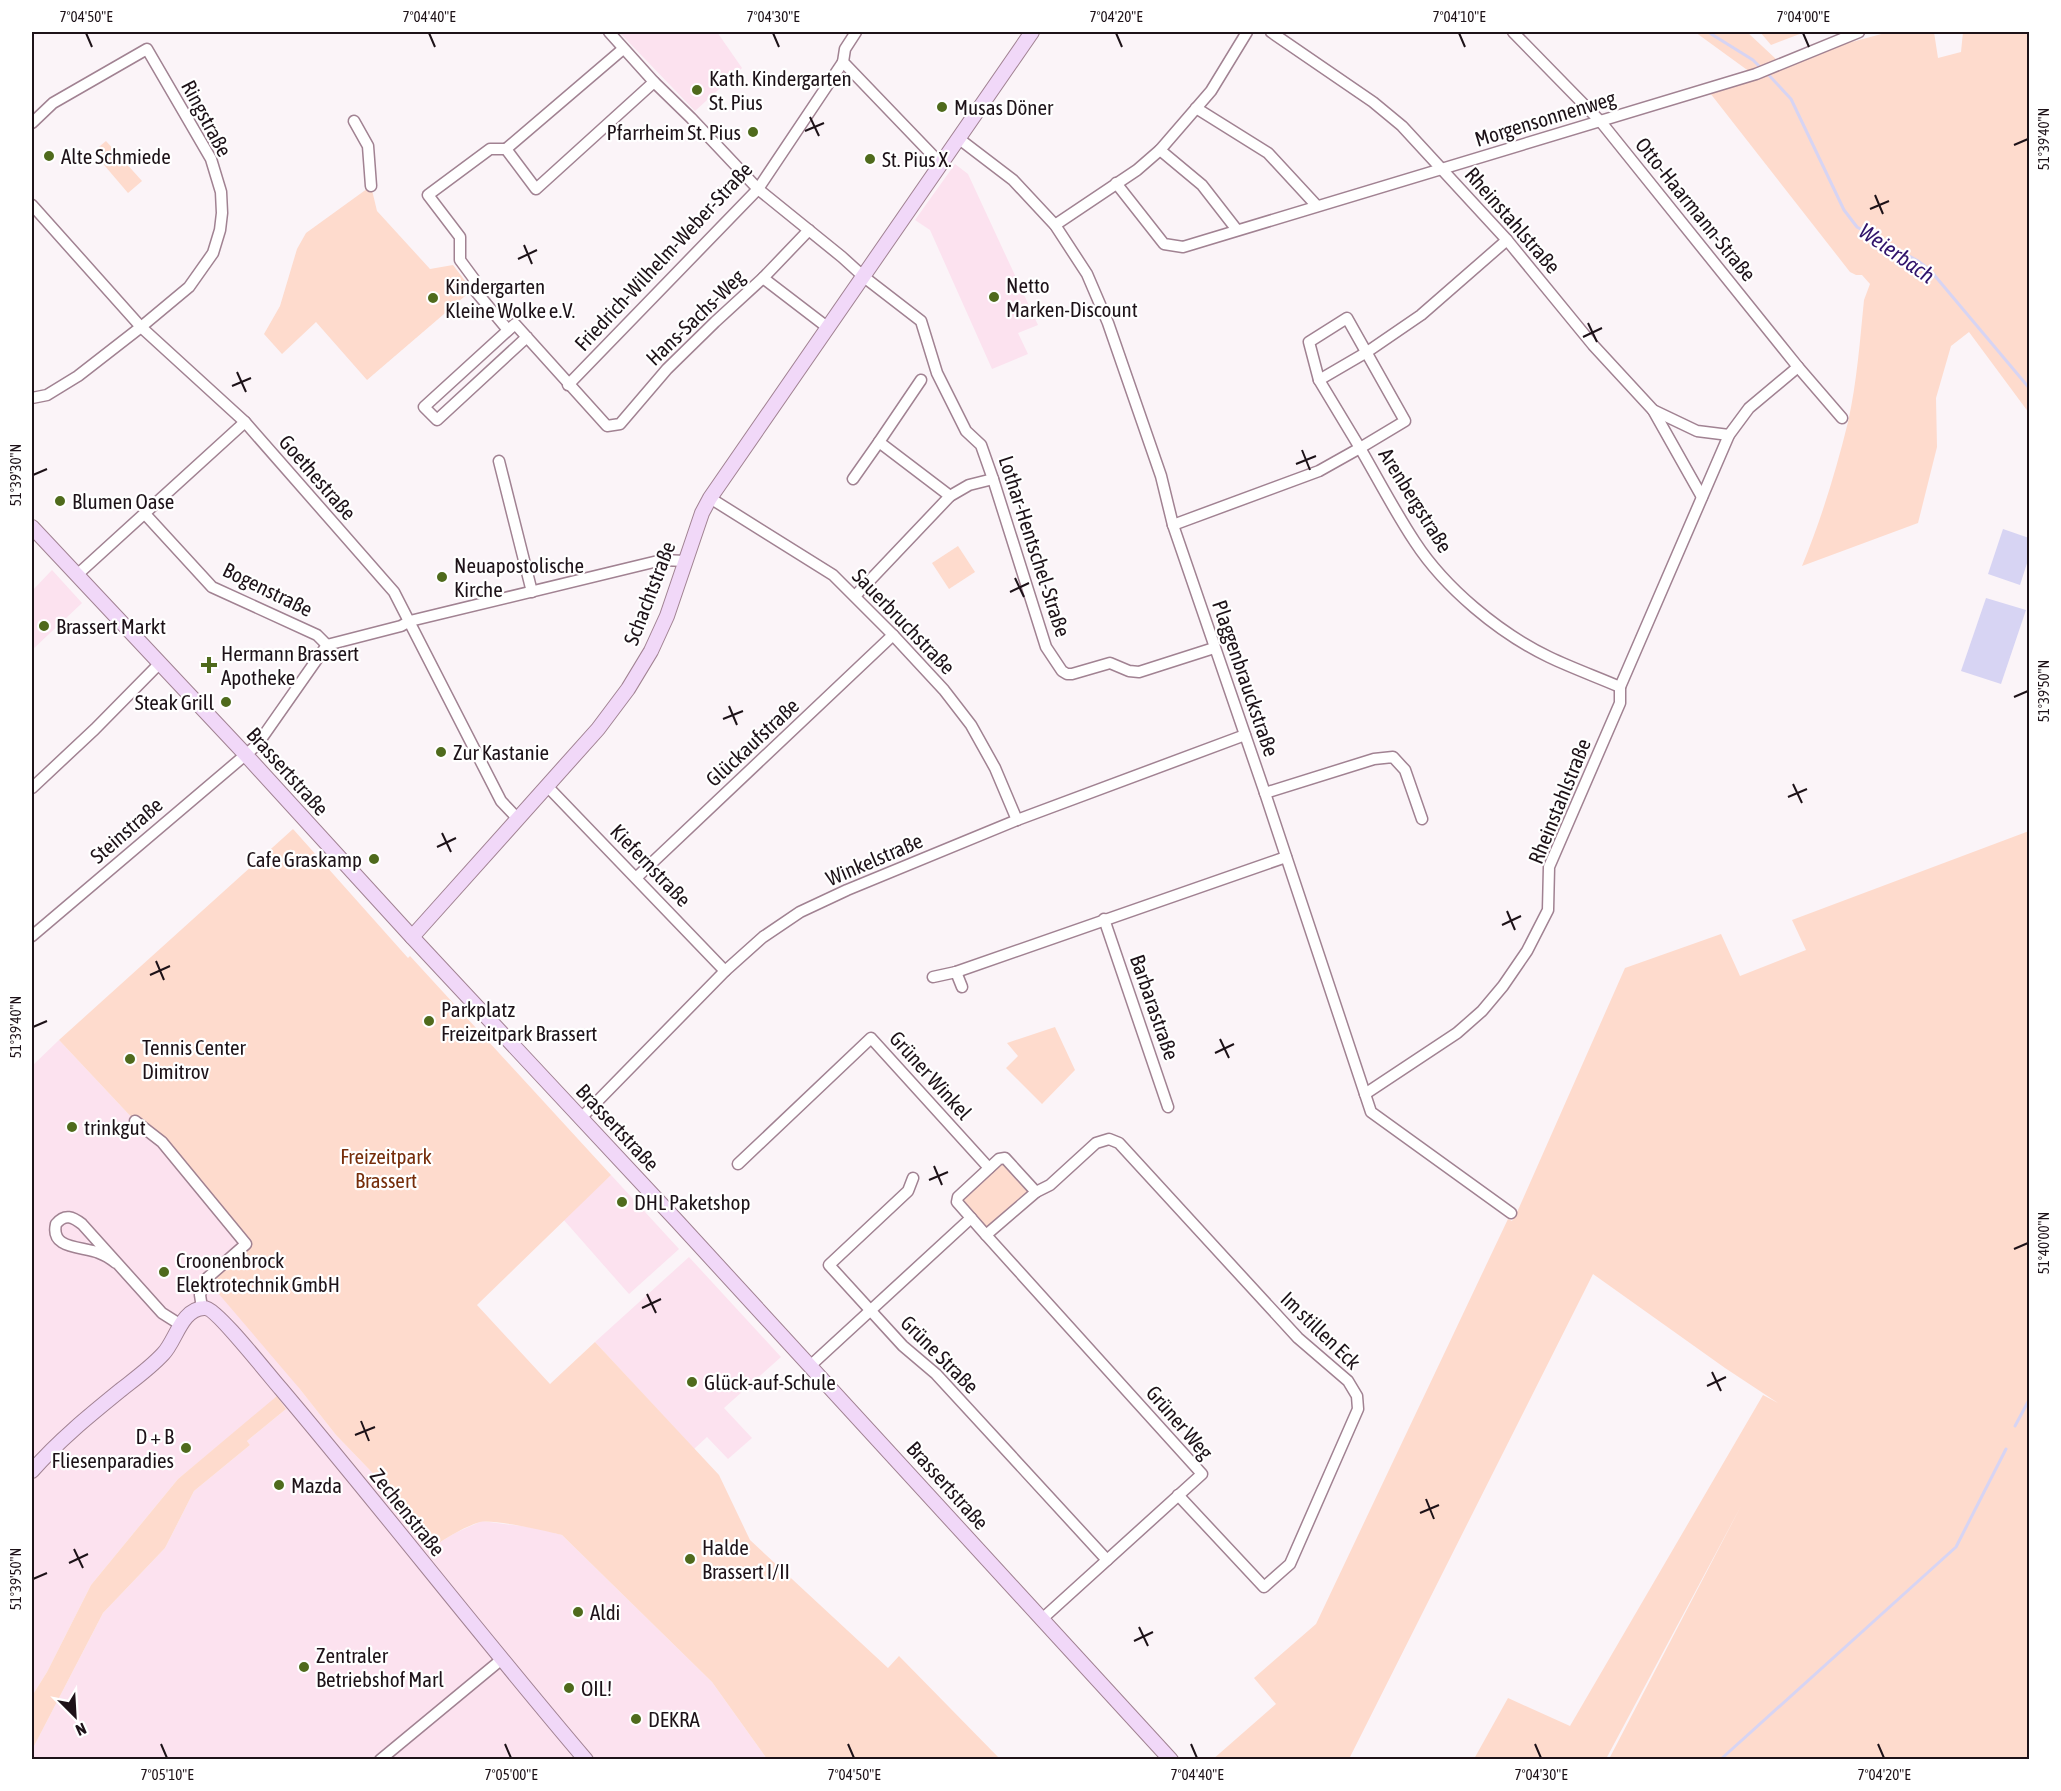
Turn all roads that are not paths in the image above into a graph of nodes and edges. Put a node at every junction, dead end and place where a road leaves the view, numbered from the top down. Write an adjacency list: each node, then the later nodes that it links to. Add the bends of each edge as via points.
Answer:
1 (609, 32): 8 (street, Lothar-Hentschel-Straße)
2 (856, 32): 9 (street, Friedrich-Wilhelm-Weber-Straße, via 845,49)
3 (1032, 32): 15 (street, Schachtstraße)
4 (1247, 32): 11 (street)
5 (1270, 32): 19 (street, Rheinstahlstraße, via 1373,102)
6 (1513, 32): 13 (street, Otto-Haarmann-Straße)
7 (1859, 32): 13 (street, Morgensonnenweg, via 1756,74)
8 (623, 49): 10 (street, Lothar-Hentschel-Straße); 16 (street)
9 (843, 62): 18 (street); 22 (street, Friedrich-Wilhelm-Weber-Straße)
10 (654, 82): 16 (street, via 536,189); 22 (street, Lothar-Hentschel-Straße)
11 (1196, 108): 17 (street); 24 (street, via 1268,153)
12 (354, 121): 21 (street, via 368,146)
13 (1600, 122): 19 (street, Morgensonnenweg); 36 (street, Otto-Haarmann-Straße)
14 (32, 123): 31 (street, Ringstraße, via 53,103 147,49 211,159 221,192 222,213 213,254 189,287)
15 (958, 138): 18 (street, Schachtstraße); 25 (street, Plaggenbrauckstraße, via 1013,180)
16 (506, 149): 32 (street, Friedrich-Wilhelm-Weber-Straße, via 490,149 428,195 460,237 460,260 474,279 473,288)
17 (1160, 150): 20 (street); 27 (street, via 1202,185)
18 (941, 164): 29 (street, Schachtstraße)
19 (1443, 169): 24 (street, Morgensonnenweg); 28 (street, Rheinstahlstraße)
20 (1116, 183): 25 (street); 27 (street, Morgensonnenweg, via 1164,244 1184,247)
21 (371, 186)
22 (758, 189): 26 (street, Lothar-Hentschel-Straße); 39 (street, Friedrich-Wilhelm-Weber-Straße)
23 (32, 205): 31 (street, Goethestraße)
24 (1317, 206): 27 (street, Morgensonnenweg)
25 (1054, 225): 55 (street, Plaggenbrauckstraße, via 1087,274 1108,323 1161,476)
26 (809, 230): 29 (street, Lothar-Hentschel-Straße); 30 (street, Hans-Sachs-Weg)
27 (1237, 230)
28 (1507, 240): 35 (street, via 1421,315); 41 (street, Rheinstahlstraße, via 1593,345)
29 (864, 277): 33 (street, Schachtstraße); 50 (street, Lothar-Hentschel-Straße, via 921,321 937,373 966,431 981,445)
30 (763, 278): 33 (street); 44 (street, Hans-Sachs-Weg, via 667,369 624,422)
31 (141, 327): 40 (street, Ringstraße, via 78,376); 43 (street, Goethestraße)
32 (512, 327): 34 (street, Friedrich-Wilhelm-Weber-Straße); 34 (street, via 424,407 437,420)
33 (827, 327): 53 (street, Schachtstraße)
34 (527, 337): 39 (street, Friedrich-Wilhelm-Weber-Straße)
35 (1367, 352): 38 (street); 38 (street, Arenbergstraße, via 1347,318 1309,342); 47 (street, Arenbergstraße, via 1405,421)
36 (1798, 367): 42 (street, Otto-Haarmann-Straße); 45 (street, Rheinstahlstraße, via 1749,408)
37 (921, 380): 46 (street)
38 (1319, 380): 47 (street, Arenbergstraße)
39 (568, 385): 44 (street, Friedrich-Wilhelm-Weber-Straße)
40 (32, 398)
41 (1653, 410): 45 (street, Rheinstahlstraße, via 1697,431); 52 (street, Rheinstahlstraße)
42 (1842, 418)
43 (245, 422): 54 (street); 61 (street, Goethestraße, via 394,592)
44 (607, 426)
45 (1729, 435): 52 (street, Rheinstahlstraße)
46 (879, 442): 49 (street); 51 (street)
47 (1360, 448): 55 (street, Arenbergstraße, via 1319,471); 66 (street, Arenbergstraße, via 1416,543 1466,599 1494,623 1547,656)
48 (499, 461): 59 (street)
49 (853, 479)
50 (993, 479): 51 (street, via 969,485); 64 (street, Lothar-Hentschel-Straße, via 1046,647 1062,671 1072,674 1110,663 1134,672)
51 (950, 496): 60 (street)
52 (1702, 497): 66 (street, Rheinstahlstraße)
53 (710, 498): 57 (street, Schachtstraße); 60 (street, Sauerbruchstraße, via 833,575)
54 (145, 514): 58 (street); 63 (street, Bogenstraße, via 212,587 317,634)
55 (1173, 525): 64 (street, Plaggenbrauckstraße)
56 (32, 527): 58 (street, Brassertstraße)
57 (685, 561): 59 (street, via 662,560); 69 (street, Schachtstraße, via 667,616 628,689)
58 (78, 574): 65 (street, Brassertstraße)
59 (532, 592): 61 (street)
60 (855, 596): 62 (street, Sauerbruchstraße)
61 (410, 621): 63 (street); 72 (street, Goethestraße, via 501,801)
62 (893, 635): 74 (street, Sauerbruchstraße, via 971,725); 76 (street, Glückaufstraße)
63 (327, 645): 68 (street, via 257,745)
64 (1214, 648): 67 (street, Plaggenbrauckstraße)
65 (160, 663): 68 (street, Brassertstraße); 70 (street)
66 (1620, 687): 84 (street, Rheinstahlstraße, via 1620,703 1549,867 1548,910 1527,951 1482,1011 1457,1033)
67 (1245, 735): 71 (street, Plaggenbrauckstraße); 74 (street, Winkelstraße)
68 (245, 754): 78 (street, Steinstraße); 79 (street, Brassertstraße)
69 (547, 786): 72 (street, Schachtstraße); 76 (street, Kiefernstraße)
70 (32, 788)
71 (1265, 793): 73 (street, via 1394,756 1405,770); 75 (street, Plaggenbrauckstraße)
72 (517, 818): 79 (street, Schachtstraße)
73 (1422, 819)
74 (1017, 820): 80 (street, Winkelstraße, via 800,912 763,937)
75 (1286, 857): 77 (street); 84 (street, Plaggenbrauckstraße)
76 (637, 878): 80 (street, Kiefernstraße)
77 (1104, 919): 81 (street); 85 (street, Barbarastraße)
78 (32, 936)
79 (412, 937): 86 (street, Brassertstraße)
80 (725, 971): 86 (street, Winkelstraße)
81 (956, 972): 82 (street); 83 (street)
82 (933, 977)
83 (962, 987)
84 (1365, 1095): 92 (street, Plaggenbrauckstraße, via 1371,1112)
85 (1168, 1107)
86 (581, 1118): 99 (street, Brassertstraße)
87 (135, 1121): 96 (street, via 162,1142 246,1244 206,1279 200,1295)
88 (738, 1164): 89 (street, Grüner Winkel, via 871,1038)
89 (989, 1168): 91 (street, via 1005,1158); 93 (street, Grüner Weg, via 958,1197 957,1202)
90 (913, 1178): 97 (street, Grüne Straße, via 908,1191 829,1265)
91 (1036, 1192): 94 (street); 101 (street, Im stillen Eck, via 1050,1185 1096,1143 1114,1140 1298,1338 1347,1381 1358,1396 1358,1409 1290,1564 1264,1587)
92 (1512, 1213)
93 (971, 1218): 94 (street, Grüner Weg); 97 (street)
94 (986, 1235): 101 (street, Grüner Weg, via 1202,1474)
95 (116, 1263): 95 (street, via 72,1217 56,1224 56,1236 61,1242 101,1253); 98 (street, via 162,1313)
96 (202, 1308): 98 (street); 104 (street, Zechenstraße, via 208,1308 222,1320)
97 (872, 1310): 99 (street); 102 (street, Grüne Straße)
98 (181, 1325): 100 (street, via 164,1354 65,1436)
99 (810, 1366): 103 (street, Brassertstraße)
100 (32, 1471)
101 (1178, 1495): 102 (street, Grüner Weg)
102 (1107, 1560): 103 (street, Grüner Weg)
103 (1042, 1619): 107 (street, Brassertstraße)
104 (501, 1659): 105 (street); 106 (street, Zechenstraße)
105 (380, 1760)
106 (586, 1760)
107 (1171, 1760)

